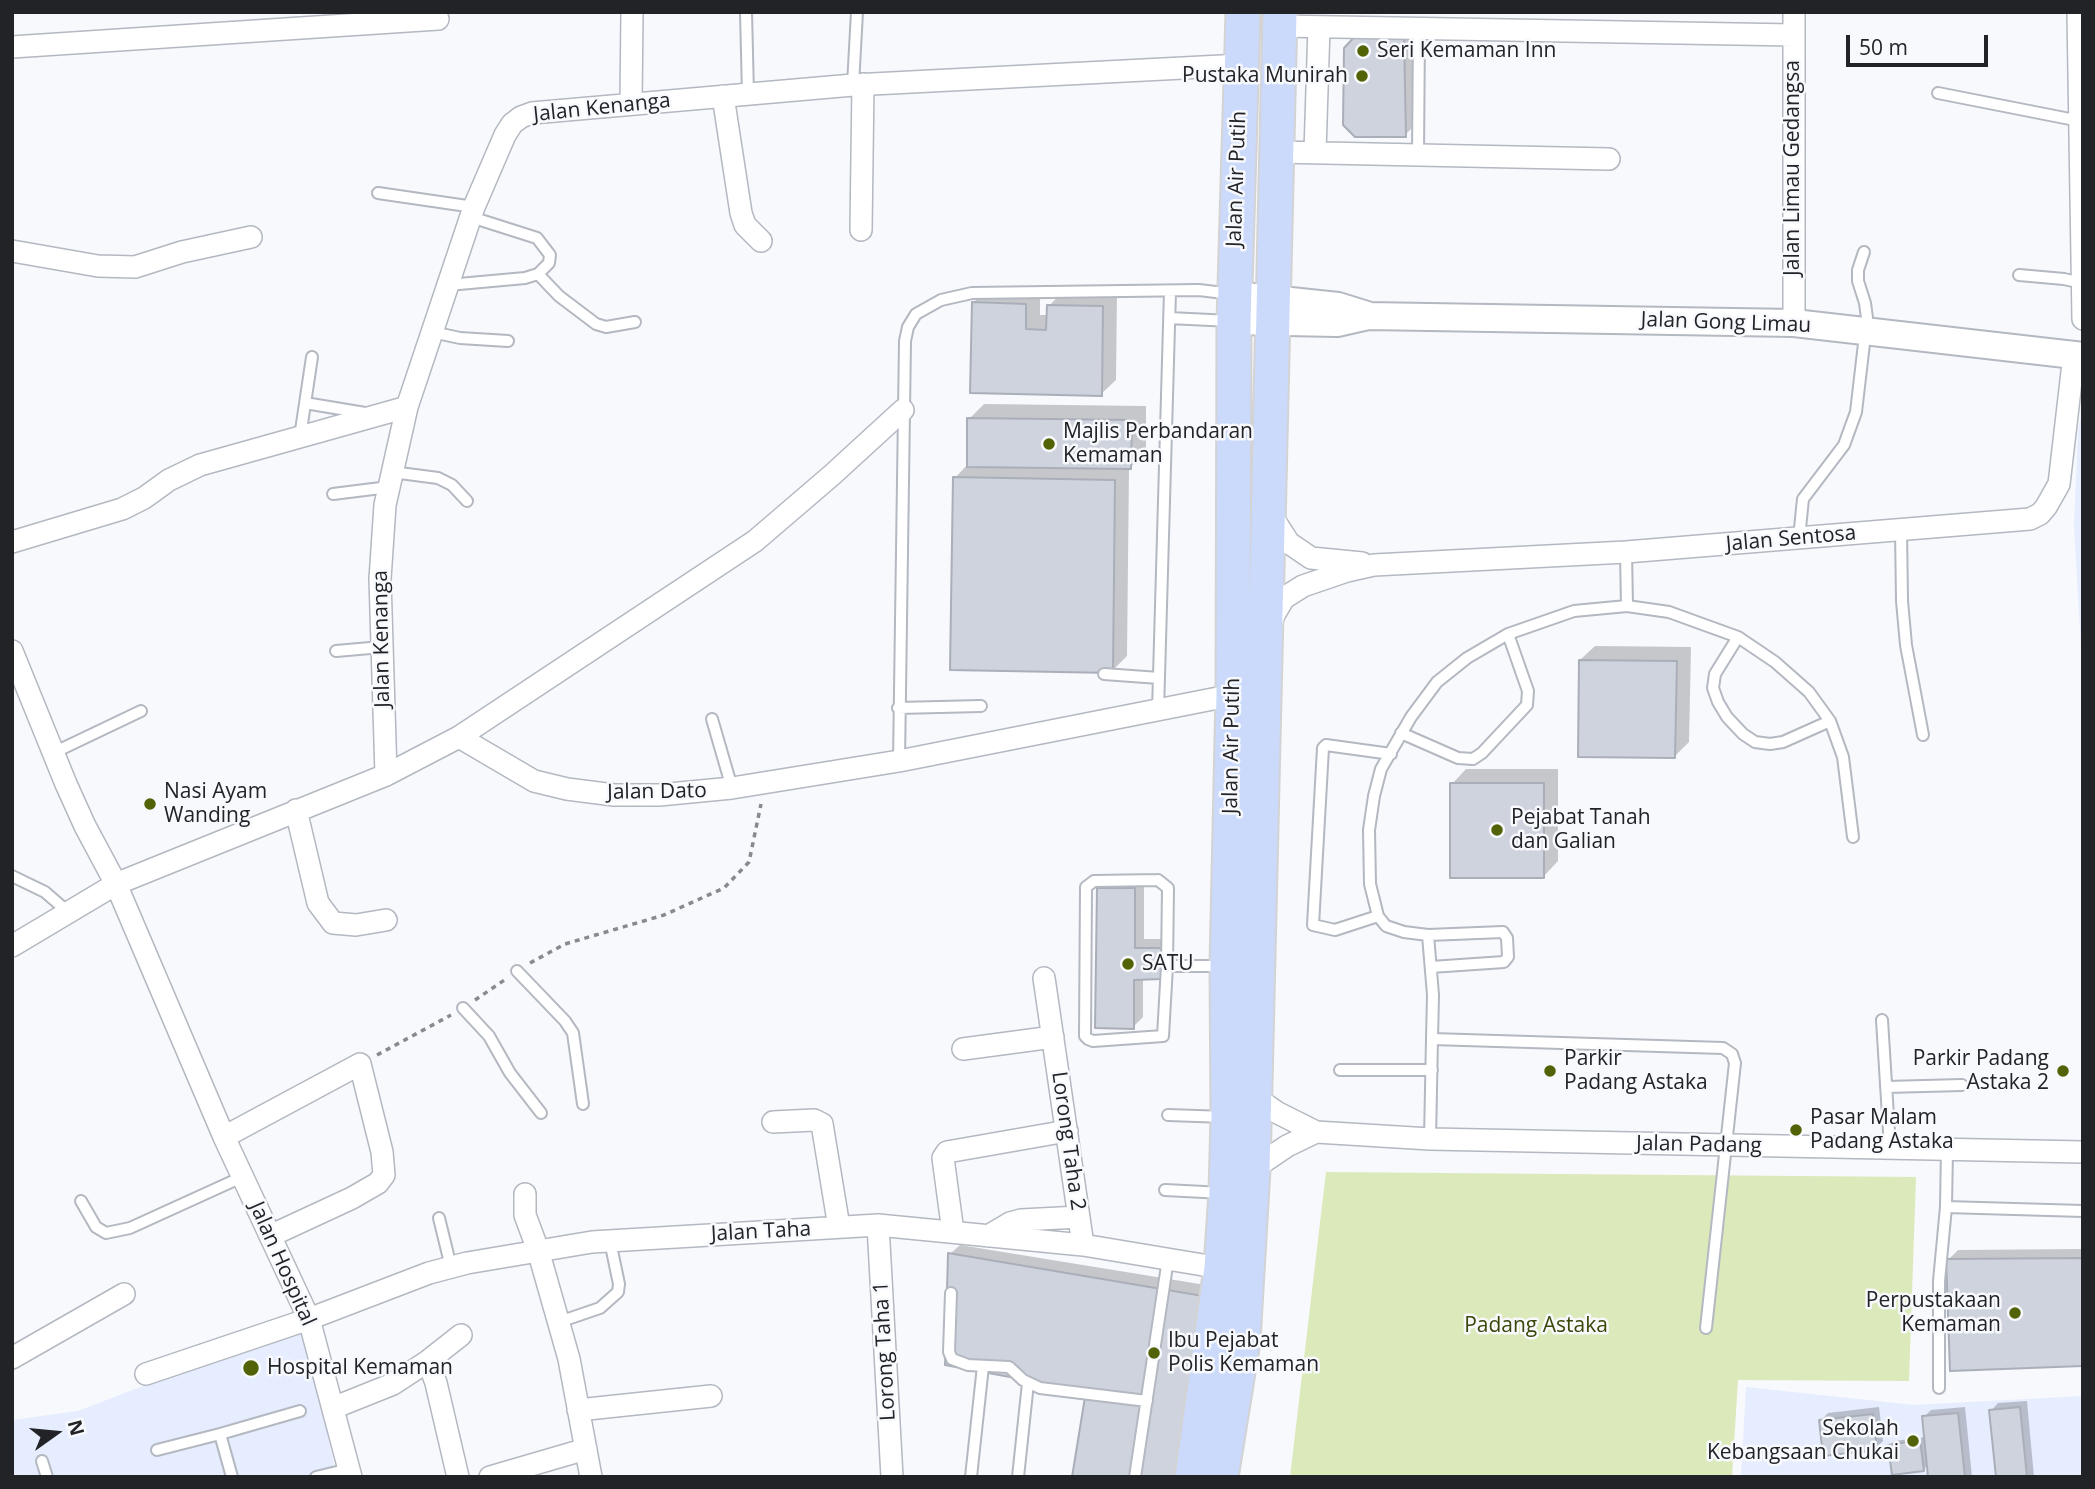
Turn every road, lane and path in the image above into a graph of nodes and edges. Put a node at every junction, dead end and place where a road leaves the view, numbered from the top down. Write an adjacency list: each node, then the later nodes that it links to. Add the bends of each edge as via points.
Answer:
1 (632, 12): 18 (street)
2 (746, 12): 16 (lane)
3 (857, 12): 14 (lane)
4 (1242, 12): 13 (main road, Jalan Air Putih)
5 (1794, 12): 11 (street, Jalan Limau Gedangsa)
6 (2078, 12): 19 (street)
7 (438, 19): 12 (street)
8 (1280, 19): 9 (street); 20 (main road, Jalan Air Putih)
9 (1319, 27): 10 (street); 21 (street)
10 (1419, 29): 11 (street); 22 (lane)
11 (1793, 35): 41 (street, Jalan Limau Gedangsa)
12 (12, 47)
13 (1241, 65): 14 (street, Jalan Kenanga); 36 (main road, Jalan Air Putih)
14 (858, 84): 16 (street, Jalan Kenanga); 26 (street)
15 (1938, 93): 19 (lane)
16 (748, 94): 17 (street, Jalan Kenanga)
17 (723, 96): 18 (street, Jalan Kenanga); 28 (street, via 741,213 745,225)
18 (631, 104): 25 (street, Jalan Kenanga, via 521,117 505,135)
19 (2080, 121): 33 (street)
20 (1277, 152): 21 (street); 37 (main road, Jalan Air Putih)
21 (1315, 152): 22 (street)
22 (1418, 155): 23 (street)
23 (1609, 159)
24 (378, 193): 25 (lane)
25 (472, 212): 31 (lane, via 537,238 550,255); 34 (street, Jalan Kenanga)
26 (860, 230)
27 (251, 237): 29 (street, via 135,267 98,266)
28 (761, 241)
29 (12, 251)
30 (1864, 252): 42 (lane, via 1858,270 1867,318)
31 (538, 274): 34 (lane); 40 (lane, via 596,324 606,327)
32 (2020, 275): 33 (lane)
33 (2082, 283): 39 (street)
34 (448, 285): 43 (street, Jalan Kenanga)
35 (1170, 292): 36 (lane, via 1199,290); 38 (lane); 49 (lane, via 972,293 941,300 916,314 908,327)
36 (1234, 308): 37 (street, Jalan Gong Limau); 38 (lane); 70 (main road, Jalan Air Putih)
37 (1272, 311): 41 (street, Jalan Gong Limau, via 1338,306 1368,316); 55 (main road, Jalan Air Putih)
38 (1169, 318): 69 (lane)
39 (2083, 319)
40 (635, 322)
41 (1794, 323): 42 (street, Jalan Gong Limau)
42 (1864, 331): 45 (street, Jalan Gong Limau); 57 (lane, via 1856,412 1844,445 1803,499)
43 (432, 332): 44 (lane); 48 (street, Jalan Kenanga)
44 (508, 341)
45 (2078, 356): 56 (street, Jalan Sentosa, via 2059,484 2040,514 2030,519)
46 (312, 357): 47 (lane)
47 (305, 403): 50 (lane); 51 (lane)
48 (407, 407): 50 (street); 52 (street, Jalan Kenanga)
49 (903, 410): 72 (lane); 79 (street, via 755,541)
50 (377, 415): 51 (street)
51 (300, 437): 58 (street, via 200,465 122,509)
52 (391, 480): 53 (lane); 54 (lane, via 438,478); 65 (street, Jalan Kenanga, via 381,543)
53 (333, 494)
54 (467, 501)
55 (1267, 503): 60 (street, via 1279,531 1311,558); 64 (main road, Jalan Air Putih)
56 (1901, 529): 57 (street, Jalan Sentosa); 78 (lane, via 1906,645)
57 (1799, 538): 59 (street, Jalan Sentosa)
58 (12, 542)
59 (1626, 552): 60 (street, Jalan Sentosa); 61 (lane)
60 (1374, 565): 64 (street, via 1317,580 1283,598 1273,615)
61 (1627, 606): 62 (lane, via 1574,611); 63 (lane, via 1669,612)
62 (1508, 634): 77 (lane, via 1437,682); 77 (lane, via 1528,691 1527,705 1482,753 1473,759 1458,758)
63 (1738, 637): 76 (lane, via 1809,692); 76 (lane, via 1715,674 1713,688 1717,702 1742,734 1770,744)
64 (1266, 646): 110 (main road, Jalan Air Putih)
65 (382, 647): 67 (lane); 83 (street, Jalan Kenanga)
66 (12, 650): 80 (street)
67 (336, 651)
68 (1104, 674): 69 (lane)
69 (1159, 678): 74 (lane)
70 (1233, 695): 74 (street, Jalan Dato); 96 (main road, Jalan Air Putih)
71 (981, 706): 72 (lane)
72 (898, 708): 82 (lane)
73 (141, 711): 80 (lane)
74 (1158, 711): 82 (street, Jalan Dato)
75 (712, 719): 85 (lane)
76 (1830, 721): 87 (lane, via 1843,757)
77 (1401, 733): 81 (lane)
78 (1923, 735)
79 (459, 737): 83 (street); 85 (street, Jalan Dato, via 534,781 567,789 614,795)
80 (53, 753): 89 (street)
81 (1391, 754): 91 (lane, via 1381,769 1369,830 1369,873); 91 (lane, via 1323,748 1313,925 1335,930)
82 (899, 761): 84 (street, Jalan Dato)
83 (386, 775): 86 (street)
84 (765, 782): 85 (street, Jalan Dato); 98 (path, via 749,862 724,888 664,915 565,944)
85 (732, 789)
86 (296, 810): 89 (street); 92 (street, via 318,903 332,923)
87 (1853, 837)
88 (12, 876): 90 (lane, via 45,891)
89 (116, 884): 90 (street); 118 (street)
90 (68, 912): 94 (street)
91 (1378, 916): 93 (lane, via 1387,926)
92 (386, 920)
93 (1428, 935): 97 (lane); 97 (lane, via 1503,932 1507,938 1508,957 1503,962)
94 (12, 946)
95 (1167, 966): 95 (lane, via 1163,1036 1093,1041 1085,1036 1089,883 1158,880 1168,888); 96 (lane)
96 (1227, 966): 114 (main road, Jalan Air Putih)
97 (1431, 967): 103 (lane)
98 (517, 971): 100 (path); 111 (lane, via 573,1033)
99 (1044, 978): 102 (street, Lorong Taha 2)
100 (463, 1008): 105 (path); 112 (lane, via 489,1036)
101 (1882, 1020): 109 (lane)
102 (1054, 1037): 104 (street); 116 (street, Lorong Taha 2)
103 (1432, 1039): 107 (lane); 120 (lane, via 1723,1048 1735,1063)
104 (963, 1049)
105 (360, 1064): 118 (street); 137 (street, via 384,1175 379,1183 352,1198)
106 (1340, 1070): 107 (lane)
107 (1432, 1070): 119 (lane)
108 (1962, 1085): 109 (lane)
109 (1886, 1087): 121 (lane)
110 (1255, 1097): 117 (street); 124 (main road, Jalan Air Putih)
111 (583, 1104)
112 (541, 1113)
113 (1168, 1115): 114 (lane)
114 (1228, 1117): 127 (main road, Jalan Air Putih)
115 (773, 1122): 135 (street, via 814,1120 822,1124)
116 (1067, 1131): 132 (street, Lorong Taha 2); 136 (street, via 947,1152 943,1158)
117 (1316, 1132): 119 (street, Jalan Padang); 124 (street)
118 (224, 1137): 125 (street, Jalan Hospital)
119 (1430, 1139): 120 (street, Jalan Padang)
120 (1726, 1146): 121 (street, Jalan Padang); 149 (lane)
121 (1890, 1148): 122 (street, Jalan Padang)
122 (1947, 1149): 123 (street, Jalan Padang); 130 (lane)
123 (2083, 1152)
124 (1253, 1169): 178 (main road, Jalan Air Putih, via 1243,1341)
125 (243, 1177): 129 (lane, via 130,1228 106,1233 96,1227); 137 (street, Jalan Hospital)
126 (1166, 1190): 127 (lane)
127 (1226, 1193): 144 (main road, Jalan Air Putih)
128 (524, 1194): 141 (street, via 525,1214)
129 (81, 1201)
130 (1946, 1207): 131 (lane); 156 (lane, via 1939,1280)
131 (2083, 1211)
132 (1079, 1217): 138 (street, via 1021,1220); 140 (street, Lorong Taha 2)
133 (439, 1218): 143 (lane)
134 (878, 1224): 135 (street, Jalan Taha); 136 (street, Jalan Taha); 173 (street, Lorong Taha 1)
135 (839, 1227): 139 (street, Jalan Taha)
136 (953, 1232): 138 (street, Jalan Taha)
137 (270, 1236): 147 (street, Jalan Hospital)
138 (988, 1236): 140 (street, Jalan Taha)
139 (610, 1241): 141 (street, Jalan Taha); 148 (lane, via 618,1292 600,1308)
140 (1083, 1245): 142 (street, Jalan Taha)
141 (538, 1250): 143 (street, Jalan Taha); 148 (street)
142 (1168, 1259): 144 (street, Jalan Taha); 158 (lane)
143 (451, 1267): 147 (street, Jalan Taha)
144 (1221, 1268): 177 (main road, Jalan Air Putih)
145 (951, 1293): 153 (lane, via 949,1352 968,1366)
146 (124, 1294): 151 (street)
147 (309, 1319): 154 (street, Jalan Taha); 159 (street, Jalan Hospital)
148 (559, 1322): 161 (street)
149 (1706, 1328)
150 (461, 1335): 152 (street)
151 (12, 1358)
152 (428, 1361): 159 (street, via 393,1384); 170 (street)
153 (983, 1366): 155 (lane, via 1009,1367); 174 (lane)
154 (146, 1374)
155 (1028, 1382): 158 (lane, via 1040,1388); 175 (lane)
156 (1939, 1388)
157 (711, 1396): 161 (street)
158 (1147, 1401): 176 (lane)
159 (333, 1408): 166 (street, Jalan Hospital)
160 (299, 1410): 162 (lane)
161 (578, 1410): 163 (street)
162 (220, 1434): 164 (lane); 168 (lane)
163 (586, 1449): 171 (street); 172 (street)
164 (157, 1450)
165 (42, 1461): 167 (lane)
166 (350, 1473): 169 (lane)
167 (47, 1477)
168 (232, 1477)
169 (316, 1477)
170 (458, 1477)
171 (490, 1477)
172 (591, 1477)
173 (892, 1477)
174 (971, 1477)
175 (1018, 1477)
176 (1135, 1477)
177 (1192, 1477)
178 (1221, 1477)

